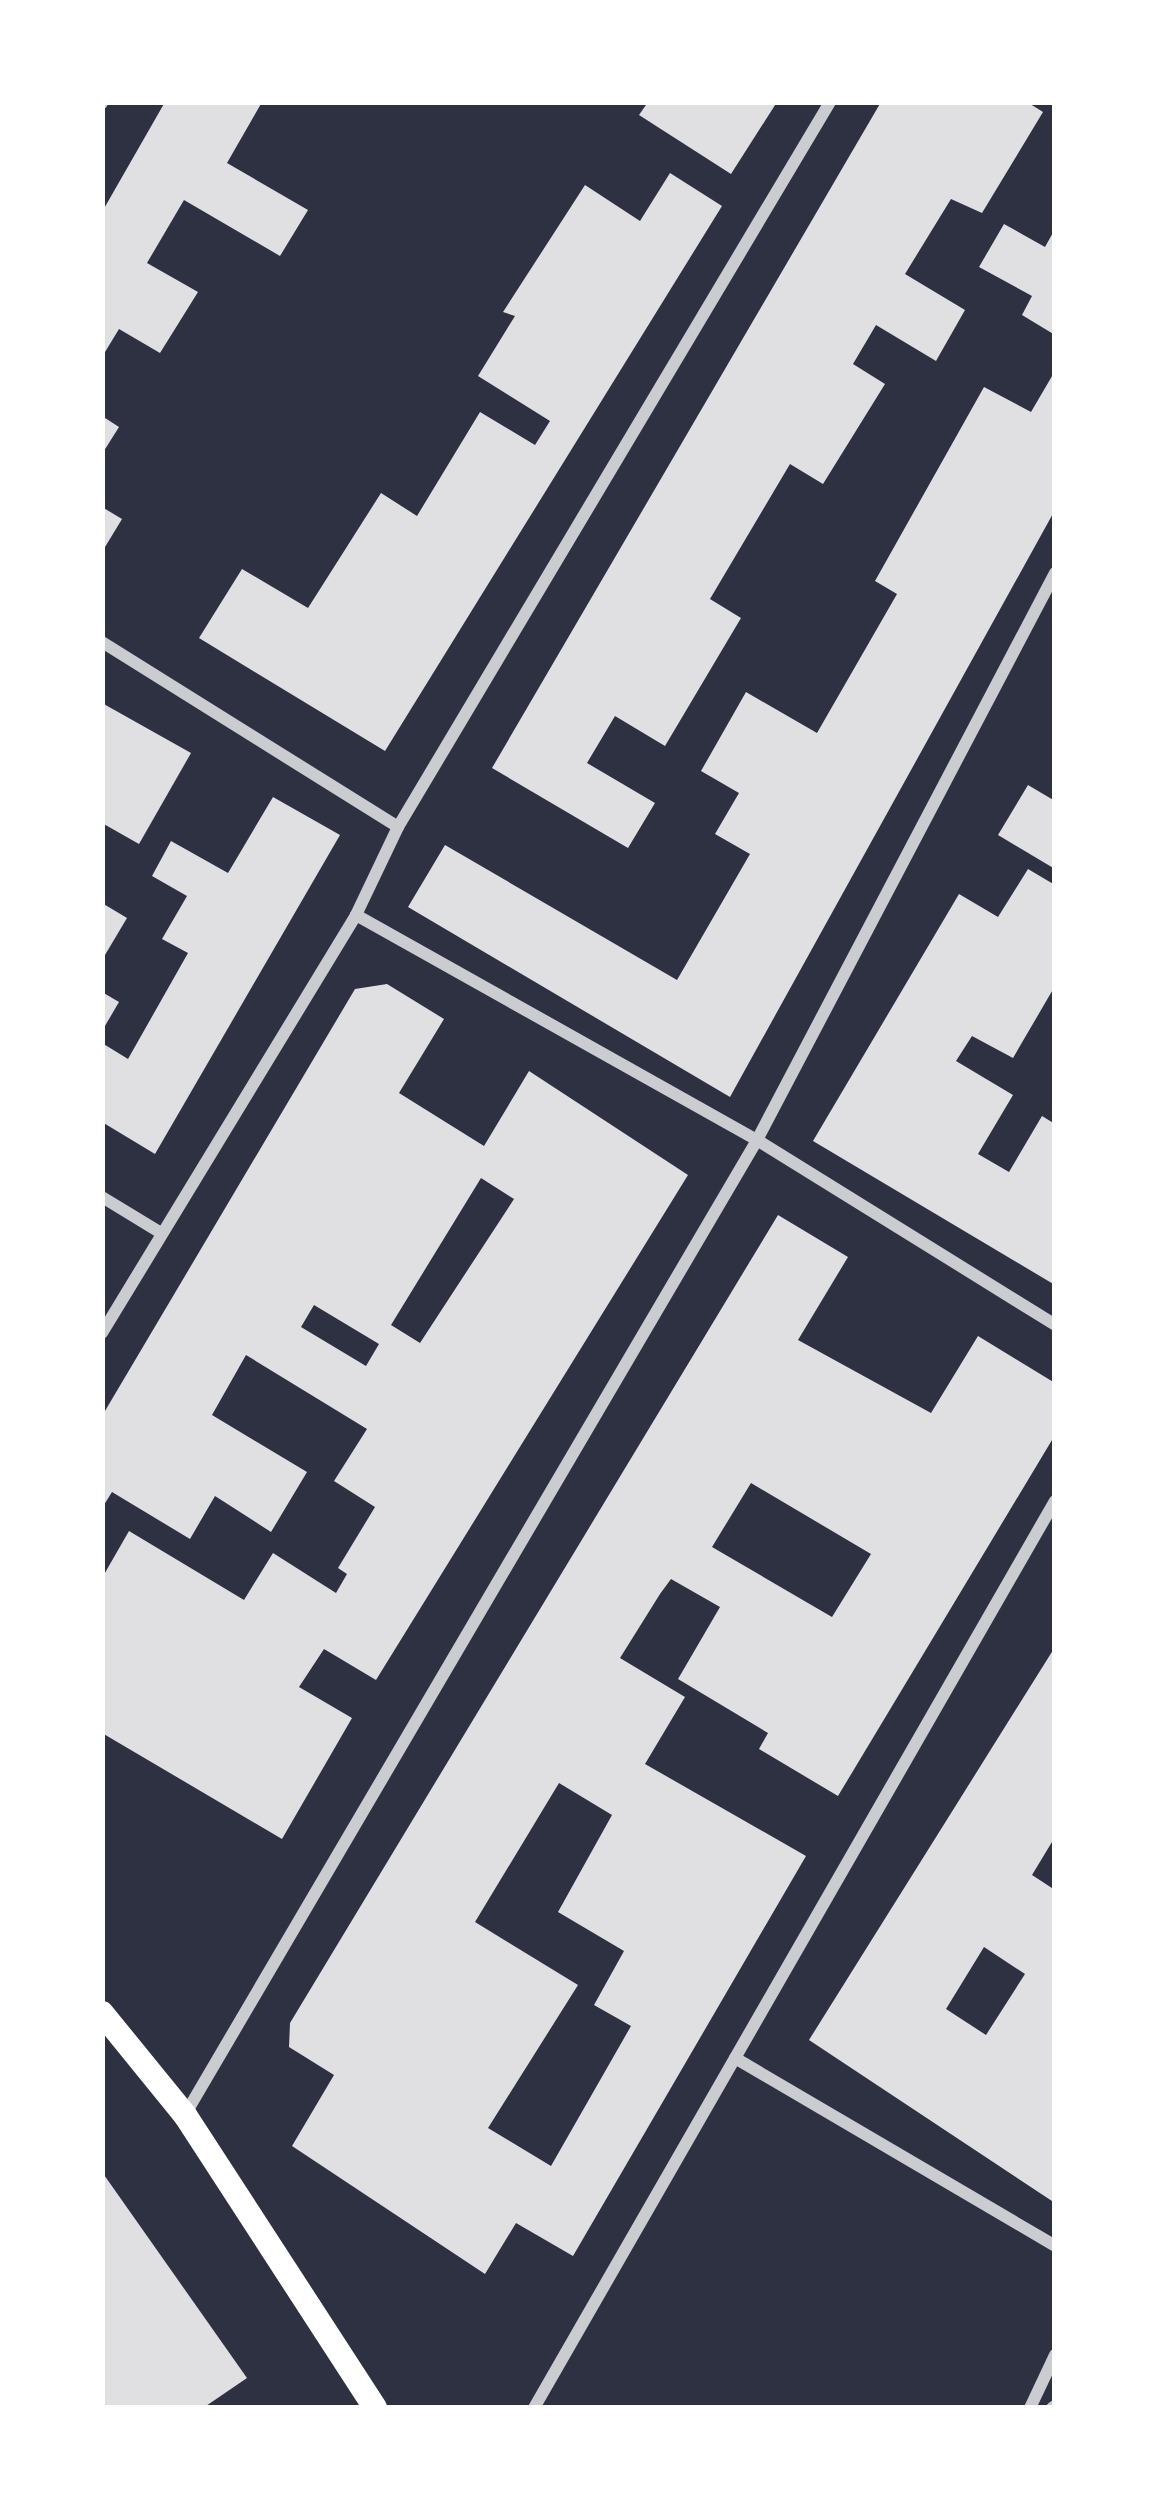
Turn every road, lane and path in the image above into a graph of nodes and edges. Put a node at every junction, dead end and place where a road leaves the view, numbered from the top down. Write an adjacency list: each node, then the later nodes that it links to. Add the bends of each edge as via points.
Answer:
1 (830, 102): 4 (street)
2 (1055, 573): 6 (street)
3 (102, 642): 4 (street)
4 (398, 826): 5 (street)
5 (356, 915): 6 (street); 8 (street)
6 (757, 1140): 9 (street); 14 (street)
7 (102, 1197): 8 (street)
8 (161, 1233): 10 (street)
9 (1055, 1325)
10 (102, 1333)
11 (1055, 1501): 13 (street)
12 (102, 2013): 14 (main road)
13 (736, 2058): 15 (street); 18 (street)
14 (185, 2115): 17 (main road)
15 (1055, 2246)
16 (1055, 2355): 19 (street)
17 (375, 2408)
18 (534, 2408)
19 (1030, 2408)

